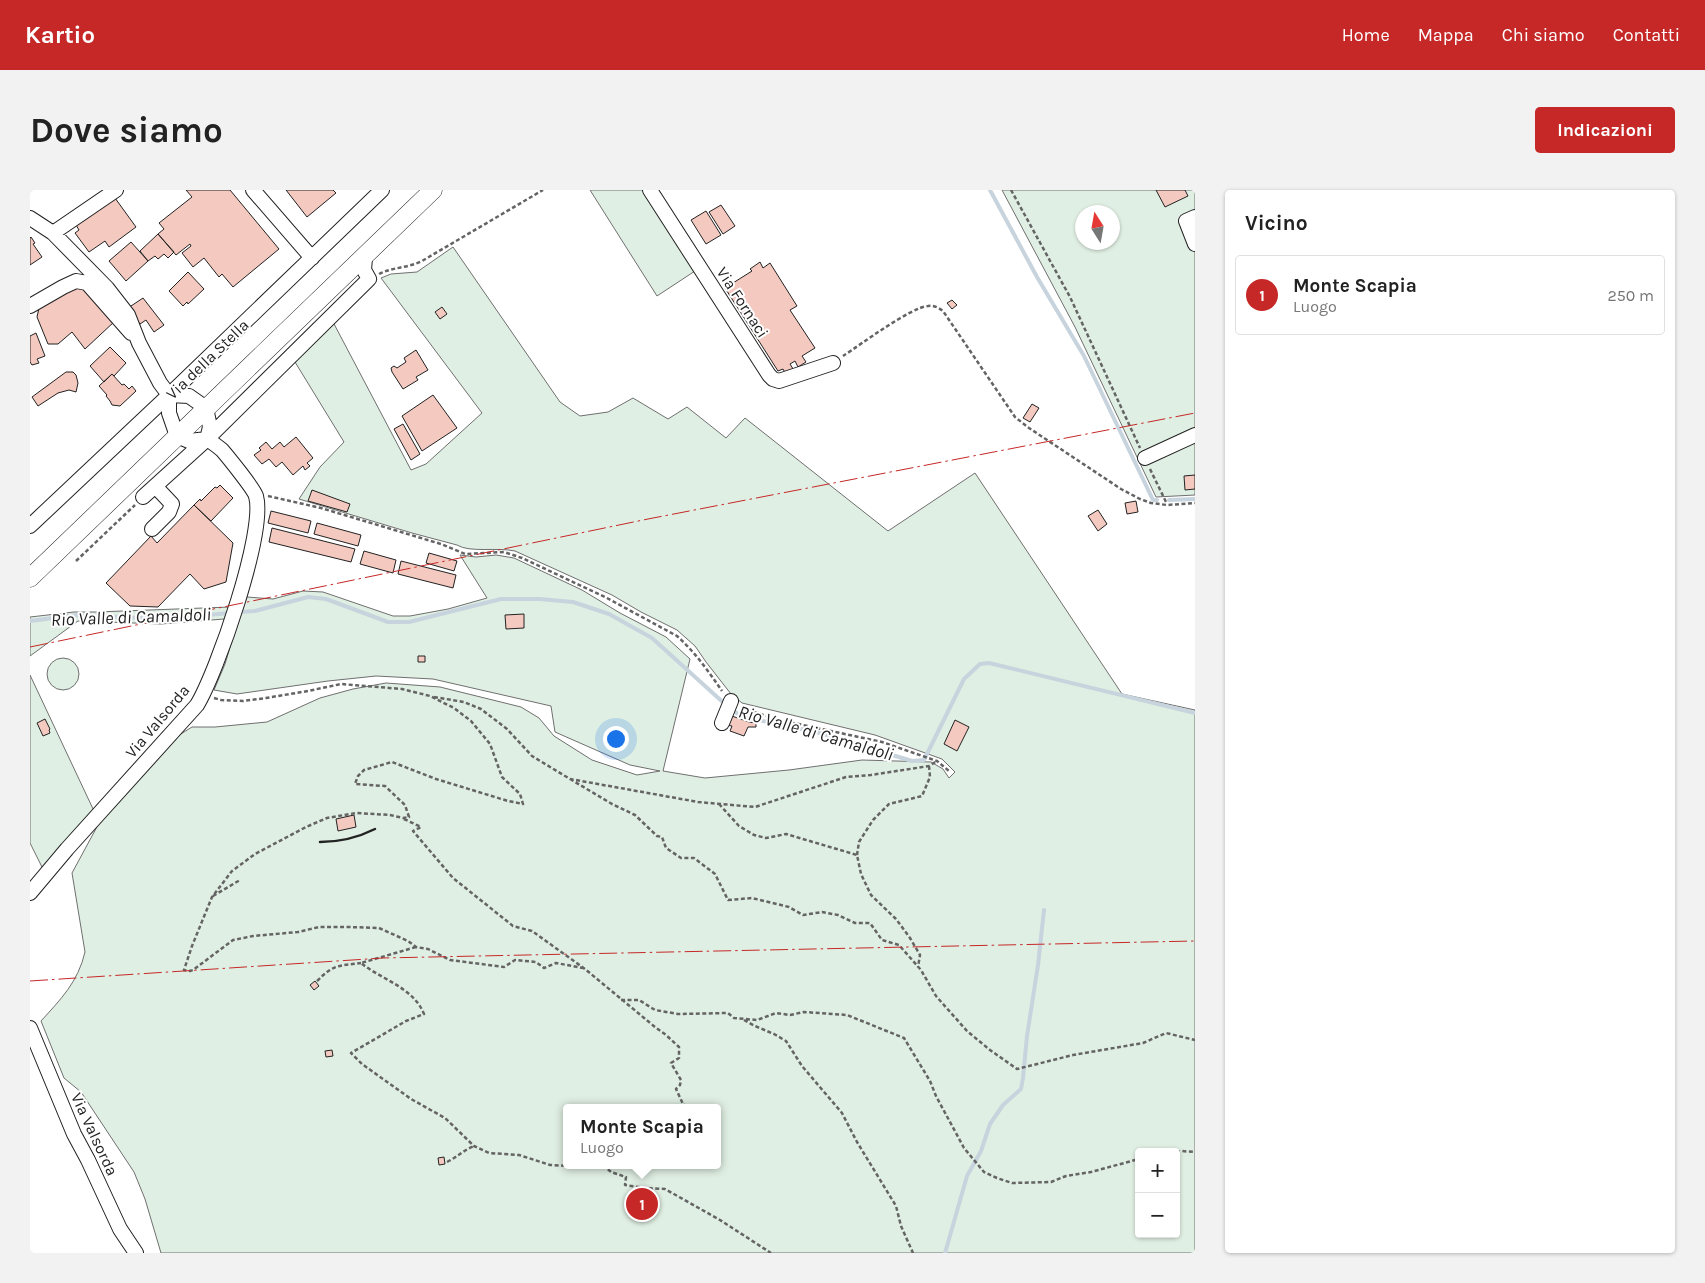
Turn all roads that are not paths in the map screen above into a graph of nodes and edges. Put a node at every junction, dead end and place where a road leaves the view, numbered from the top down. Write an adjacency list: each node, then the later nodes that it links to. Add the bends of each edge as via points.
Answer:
1 (116, 190): 8 (street)
2 (253, 190): 10 (street)
3 (382, 190): 10 (street, Via della Stella)
4 (433, 190): 11 (main road)
5 (650, 190): 14 (street, Via Fornaci, via 773,379 779,381)
6 (1195, 217): 9 (street, via 1186,221)
7 (30, 218): 8 (street)
8 (54, 233): 13 (street, via 108,288 128,315)
9 (1195, 244)
10 (312, 258): 15 (street, Via della Stella)
11 (364, 258): 16 (main road); 19 (street, via 364,270 369,279)
12 (30, 306): 13 (street, via 63,286 76,281 88,283)
13 (140, 344): 15 (street)
14 (832, 363)
15 (169, 395): 16 (street, via 188,396); 17 (street, via 169,413); 23 (street, Via della Stella)
16 (206, 408): 17 (main road); 19 (street, via 210,427)
17 (177, 436): 19 (street, via 190,441); 25 (main road)
18 (1195, 436): 20 (street)
19 (207, 439): 21 (street); 26 (street, Via Valsorda, via 222,450 256,496 257,516 241,590 204,694)
20 (1145, 458)
21 (155, 486): 22 (street); 24 (street, via 172,504 169,512)
22 (143, 497)
23 (30, 526)
24 (152, 529)
25 (30, 578)
26 (30, 894)
27 (30, 1028): 28 (street, Via Valsorda, via 74,1134 120,1229)
28 (136, 1253)

